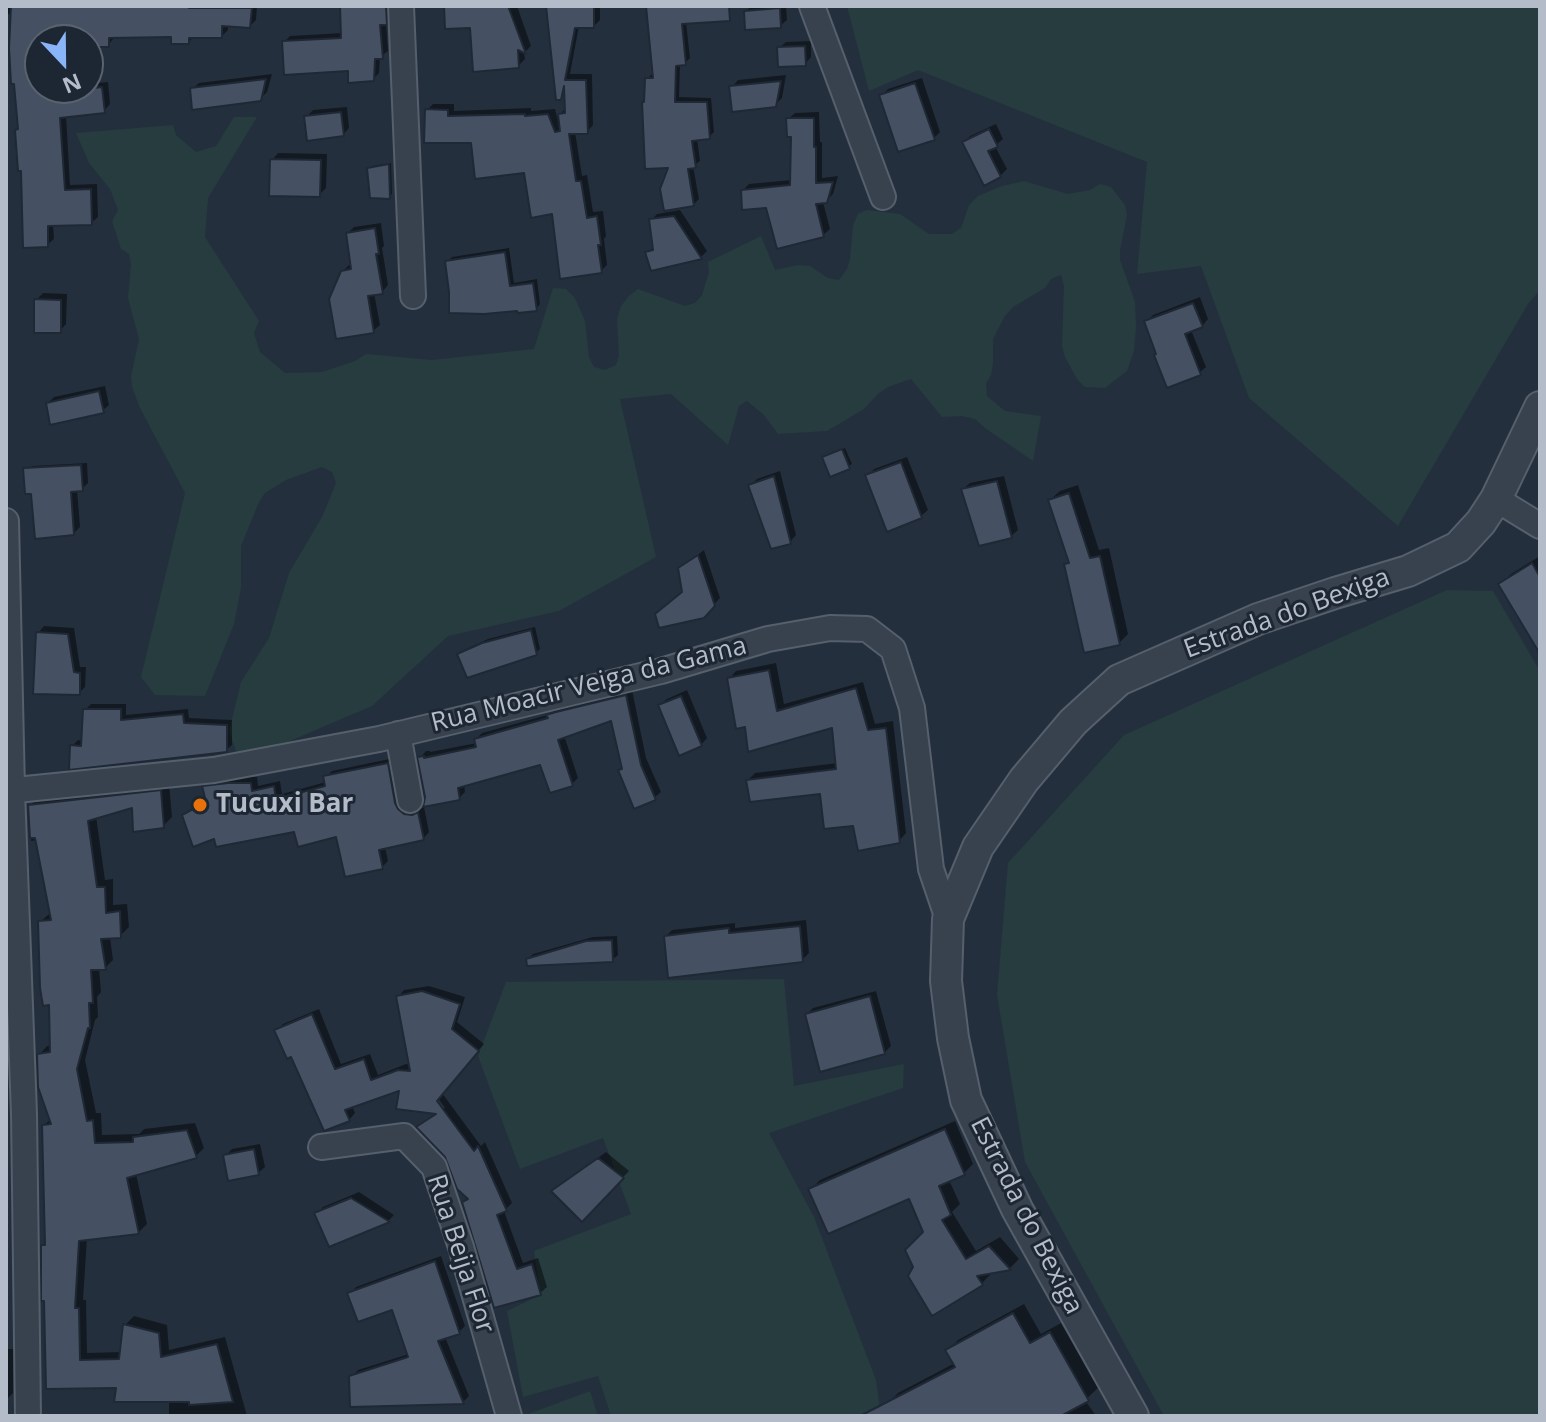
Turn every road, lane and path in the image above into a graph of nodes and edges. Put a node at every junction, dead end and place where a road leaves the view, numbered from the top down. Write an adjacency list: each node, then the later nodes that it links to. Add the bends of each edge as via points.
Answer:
1 (401, 6): 4 (street)
2 (812, 6): 3 (street)
3 (883, 197)
4 (413, 296)
5 (1540, 407): 6 (street, Estrada do Bexiga)
6 (1496, 499): 8 (street); 13 (street, Estrada do Bexiga, via 1458,547 1408,571 1258,619 1119,680 1073,722 1024,780 978,847)
7 (6, 521): 9 (street)
8 (1540, 526)
9 (7, 586): 11 (street)
10 (398, 734): 11 (street, Rua Moacir Veiga da Gama, via 214,770); 12 (street); 13 (street, Rua Moacir Veiga da Gama, via 661,671 768,639 830,628 867,629 893,649 912,708 931,869)
11 (9, 791): 15 (street, via 24,1114)
12 (410, 800)
13 (948, 919): 17 (street, Estrada do Bexiga, via 946,981 966,1100 1017,1209)
14 (321, 1147): 16 (street, Rua Beija Flor, via 404,1136 434,1167)
15 (28, 1416)
16 (509, 1416)
17 (1133, 1416)

